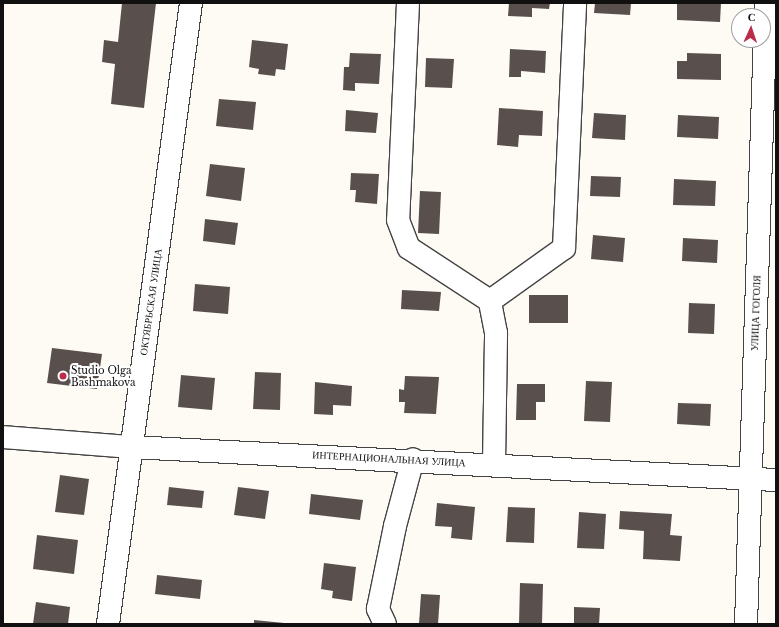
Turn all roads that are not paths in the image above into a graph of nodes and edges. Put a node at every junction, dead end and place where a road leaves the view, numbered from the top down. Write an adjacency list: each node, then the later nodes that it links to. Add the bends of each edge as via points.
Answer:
1 (191, 3): 7 (street, ОКТЯБРЬСКАЯ УЛИЦА)
2 (408, 3): 5 (street, via 398,220 409,248)
3 (575, 3): 5 (street, via 564,248)
4 (770, 48): 10 (street, УЛИЦА ГОГОЛЯ)
5 (490, 301): 9 (street, via 496,333)
6 (3, 437): 7 (street, ИНТЕРНАЦИОНАЛЬНАЯ УЛИЦА)
7 (131, 447): 8 (street, ИНТЕРНАЦИОНАЛЬНАЯ УЛИЦА); 13 (street, ОКТЯБРЬСКАЯ УЛИЦА)
8 (413, 459): 9 (street, ИНТЕРНАЦИОНАЛЬНАЯ УЛИЦА); 12 (street, via 394,526)
9 (494, 464): 10 (street, ИНТЕРНАЦИОНАЛЬНАЯ УЛИЦА)
10 (751, 479): 11 (street, ИНТЕРНАЦИОНАЛЬНАЯ УЛИЦА); 14 (street, УЛИЦА ГОГОЛЯ)
11 (776, 480)
12 (378, 619)
13 (108, 624)
14 (746, 624)

